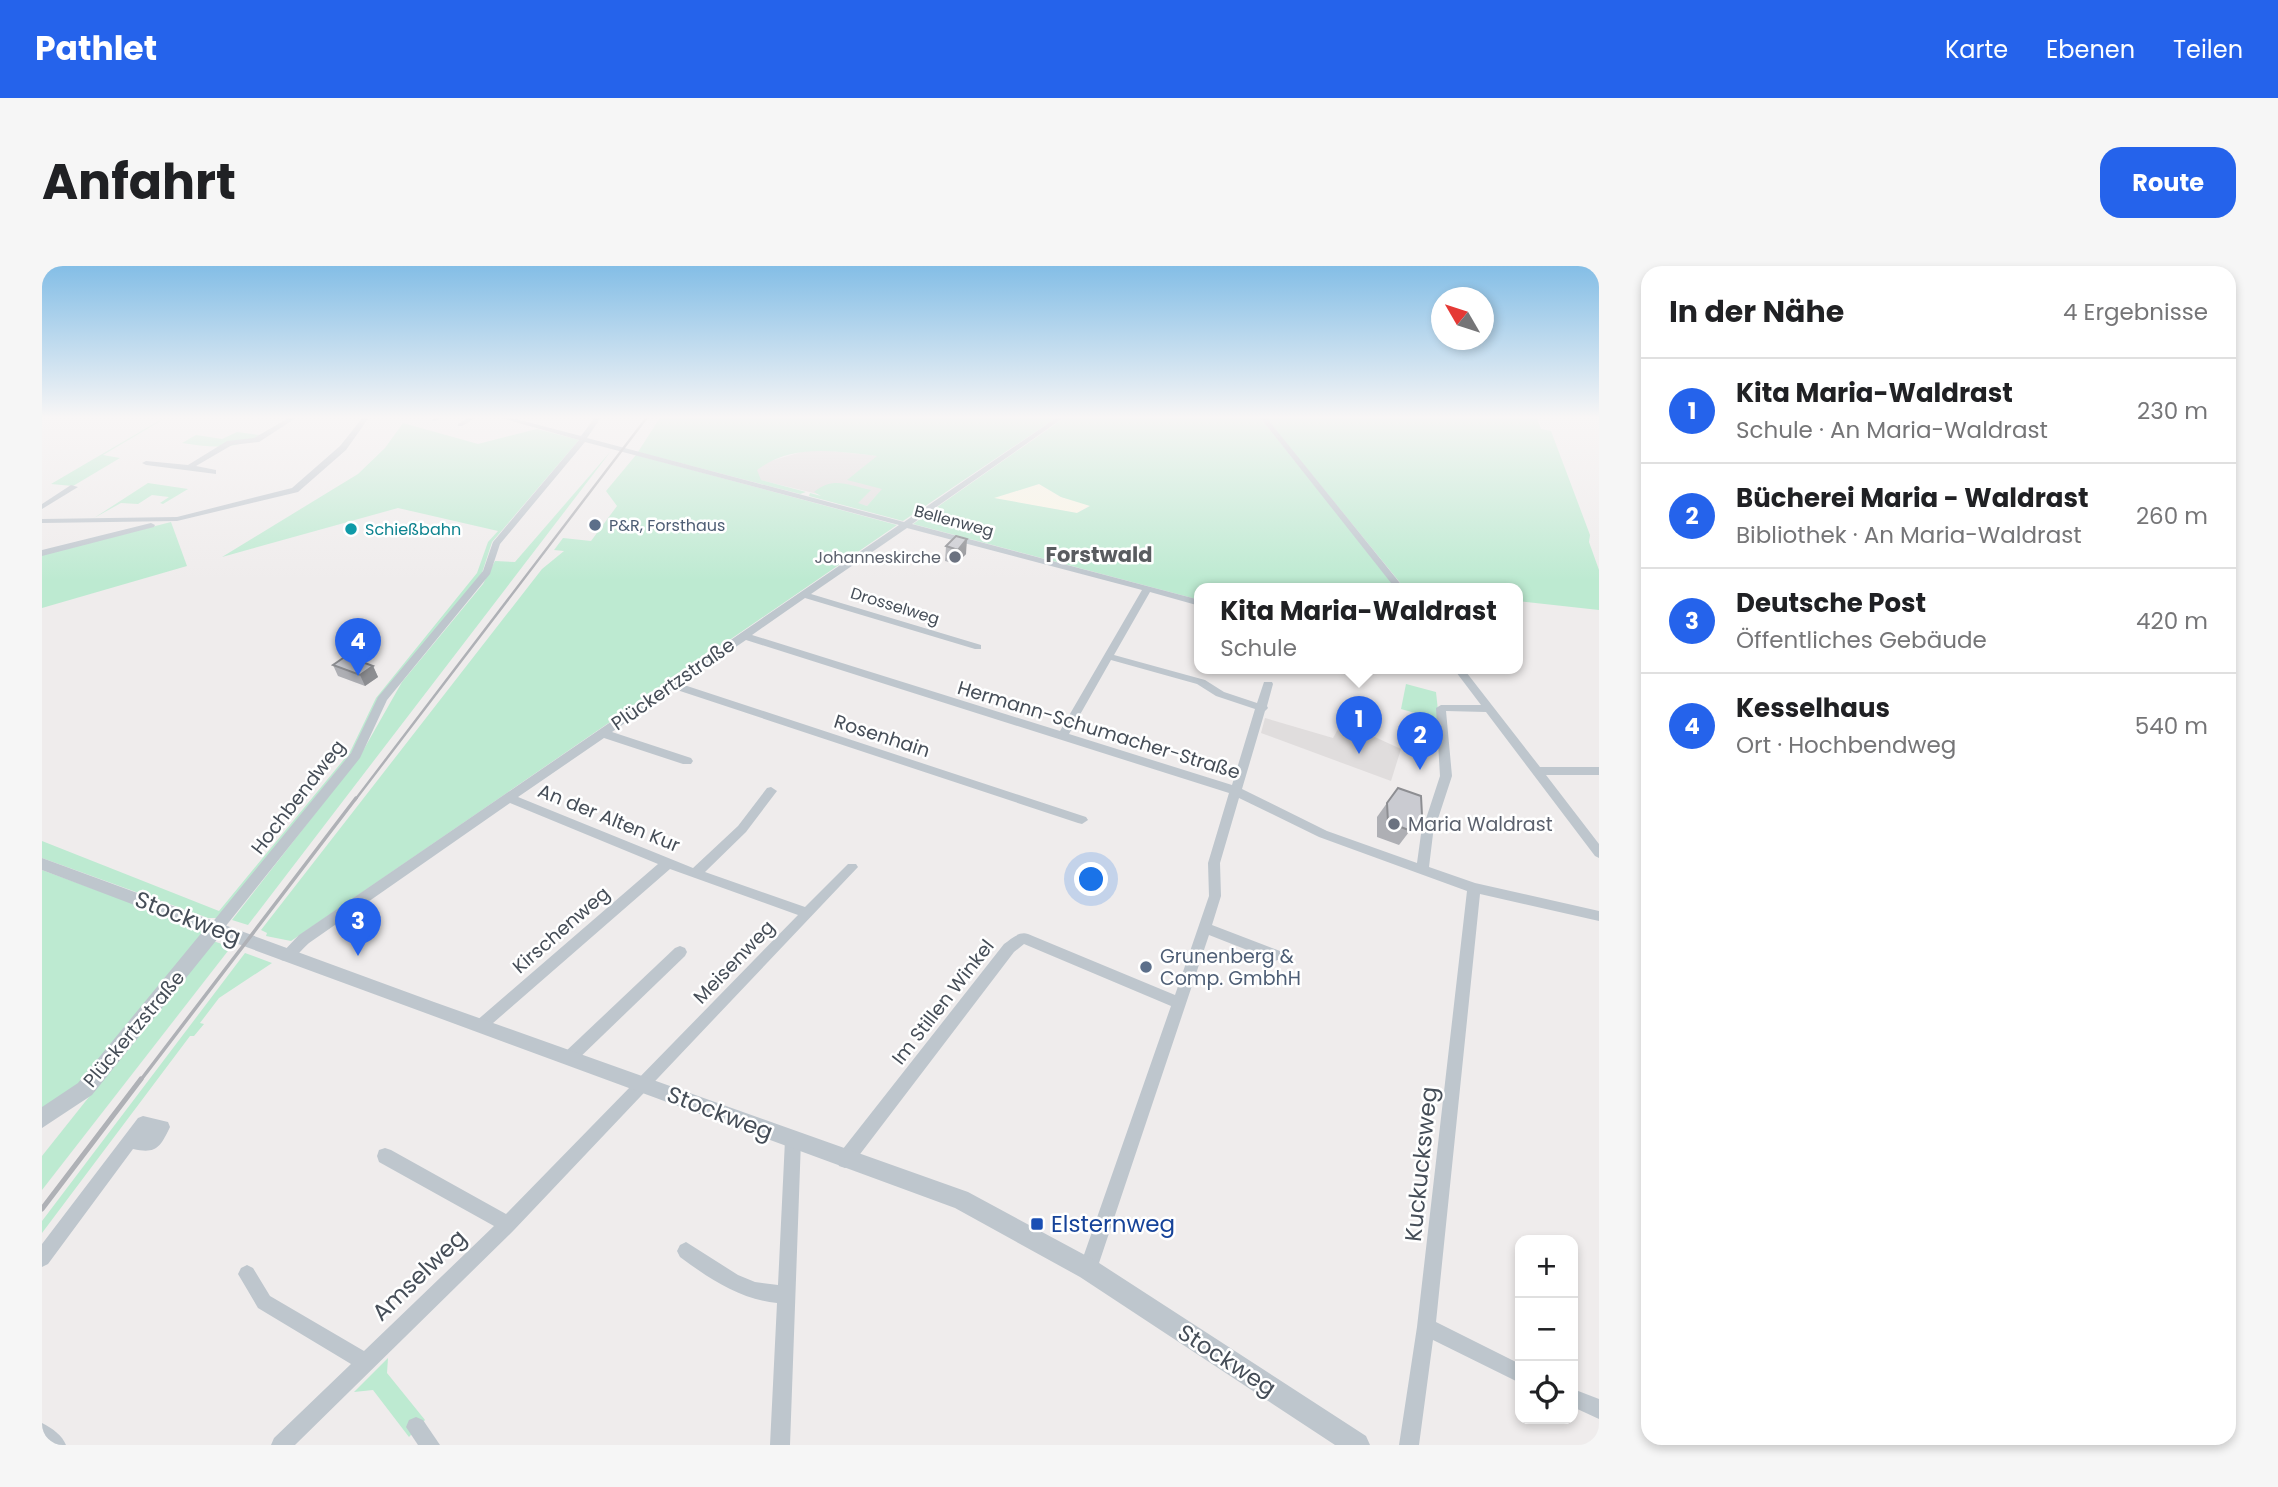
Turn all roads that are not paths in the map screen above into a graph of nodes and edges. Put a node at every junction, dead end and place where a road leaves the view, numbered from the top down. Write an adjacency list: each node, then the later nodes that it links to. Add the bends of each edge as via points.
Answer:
1 (208, 471): 7 (street)
2 (317, 471): 10 (street, via 295,490)
3 (557, 471): 44 (street, Hochbendweg, via 496,544 487,572 382,699 356,755)
4 (705, 471): 12 (street, Bellenweg)
5 (983, 471): 12 (street, Plückertzstraße)
6 (1306, 471): 14 (street)
7 (213, 472)
8 (74, 487): 9 (street)
9 (42, 507)
10 (160, 520): 11 (street); 13 (street)
11 (42, 521)
12 (905, 524): 15 (street, Bellenweg); 16 (street, Plückertzstraße)
13 (42, 553)
14 (1396, 583)
15 (1147, 589): 17 (street, Bellenweg); 20 (street)
16 (803, 595): 18 (street, Plückertzstraße); 19 (street, Drosselweg)
17 (1194, 601)
18 (744, 636): 23 (street, Plückertzstraße); 27 (street, Hermann-Schumacher-Straße)
19 (978, 648)
20 (1108, 656): 24 (street, via 1201,682 1220,694); 27 (street)
21 (1460, 674): 25 (street)
22 (1268, 684): 24 (street)
23 (672, 685): 26 (street, Plückertzstraße); 34 (street, Rosenhain)
24 (1263, 708): 31 (street)
25 (1490, 709): 29 (street); 39 (street, via 1441,708 1446,776 1427,834)
26 (602, 733): 28 (street); 33 (street, Plückertzstraße)
27 (1062, 737): 31 (street, Hermann-Schumacher-Straße)
28 (687, 761)
29 (1537, 771): 30 (street); 35 (street)
30 (1599, 771)
31 (1234, 790): 39 (street, Hermann-Schumacher-Straße, via 1323,834); 45 (street, via 1214,863 1215,896)
32 (771, 791): 40 (street, An der Alten Kur, via 742,829)
33 (509, 798): 36 (street, An der Alten Kur); 48 (street, Plückertzstraße)
34 (1082, 820)
35 (1599, 853)
36 (668, 863): 40 (street, An der Alten Kur); 50 (street, Kirschenweg)
37 (42, 864): 44 (street, Stockweg)
38 (852, 867): 42 (street, Meisenweg)
39 (1422, 870): 41 (street, Hermann-Schumacher-Straße)
40 (695, 874): 42 (street, An der Alten Kur)
41 (1474, 888): 43 (street, Hermann-Schumacher-Straße); 64 (street, Kuckucksweg)
42 (807, 913): 52 (street, Meisenweg)
43 (1599, 916)
44 (216, 928): 48 (street, Stockweg); 53 (street, Plückertzstraße, via 85,1089)
45 (1205, 928): 47 (street); 49 (street)
46 (680, 951): 51 (street)
47 (1275, 955)
48 (286, 956): 50 (street, Stockweg)
49 (1178, 1002): 57 (street, Im Stillen Winkel, via 1023,938 1009,948); 61 (street)
50 (480, 1027): 51 (street, Stockweg)
51 (569, 1058): 52 (street, Stockweg)
52 (645, 1084): 54 (street, Stockweg); 58 (street, Amselweg)
53 (42, 1119)
54 (793, 1140): 57 (street, Stockweg); 63 (street)
55 (130, 1142): 60 (street)
56 (385, 1156): 58 (street, Amselweg)
57 (845, 1160): 61 (street, Stockweg, via 961,1199)
58 (508, 1224): 65 (street, Amselweg)
59 (686, 1251): 63 (street, via 738,1286 755,1293)
60 (42, 1258)
61 (1088, 1269): 75 (street, Stockweg)
62 (247, 1275): 65 (street, via 264,1301)
63 (785, 1295): 74 (street)
64 (1426, 1327): 66 (street); 76 (street, Kuckucksweg)
65 (365, 1362): 72 (street, Amselweg)
66 (1515, 1372)
67 (1578, 1400): 68 (street)
68 (1599, 1409)
69 (416, 1427): 73 (street)
70 (42, 1433): 71 (street)
71 (56, 1445)
72 (281, 1445)
73 (430, 1445)
74 (780, 1445)
75 (1357, 1445)
76 (1409, 1445)

